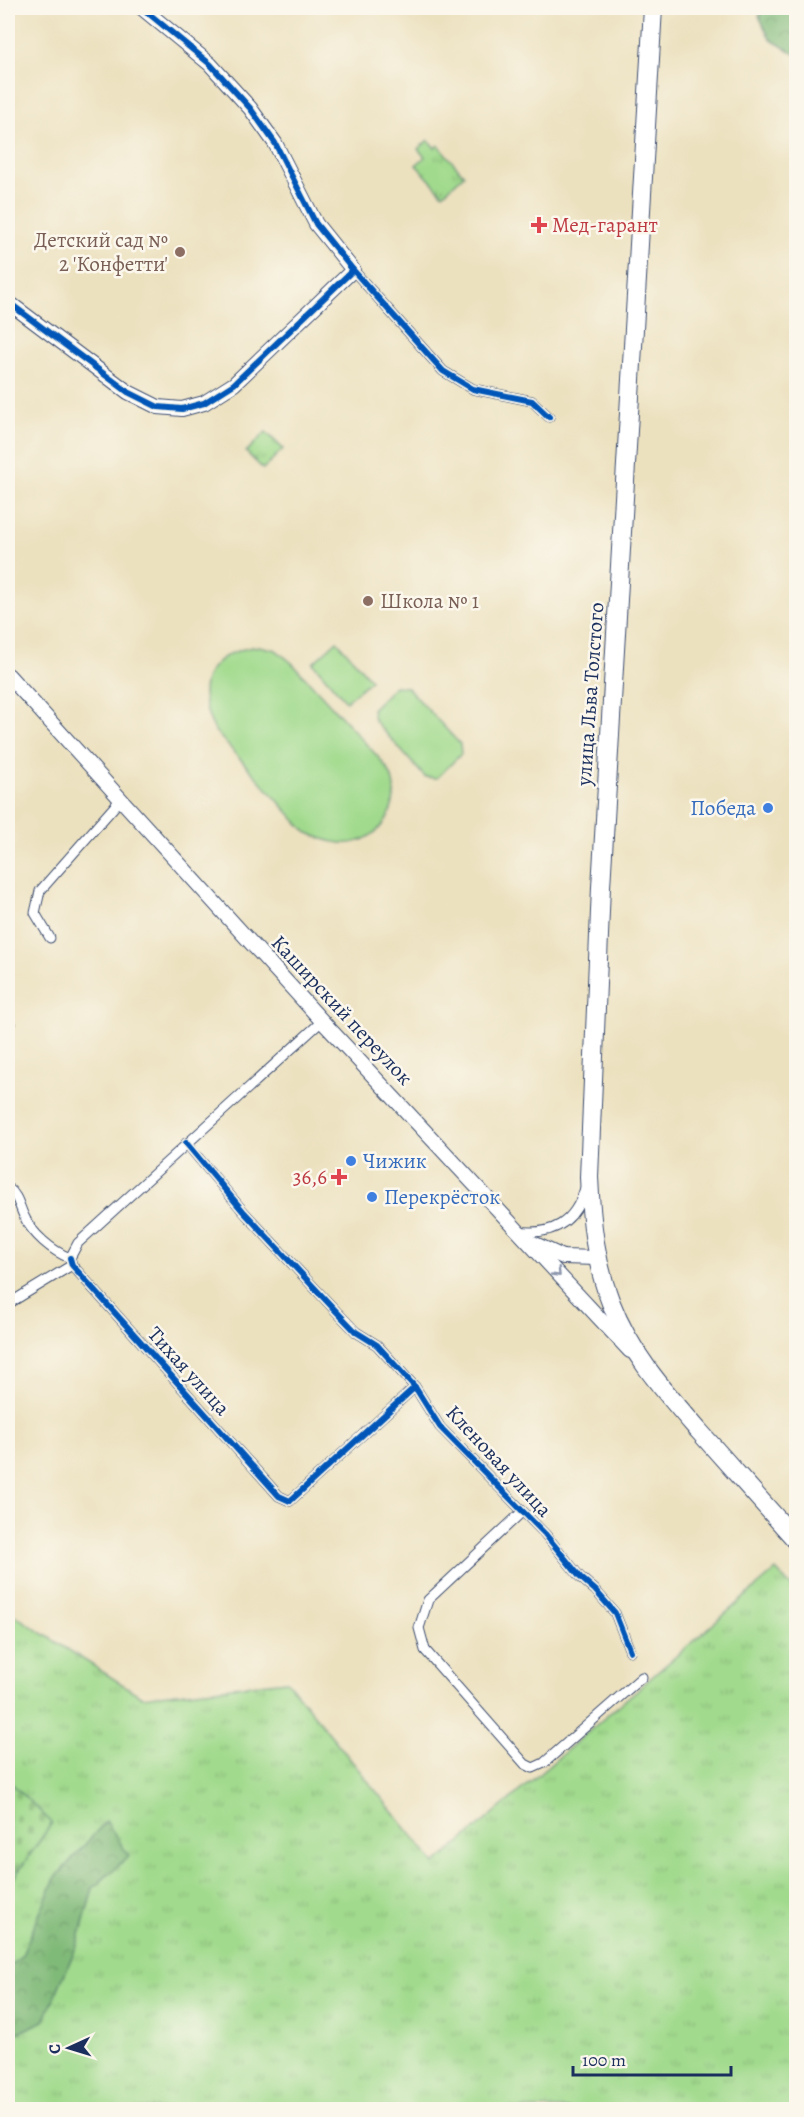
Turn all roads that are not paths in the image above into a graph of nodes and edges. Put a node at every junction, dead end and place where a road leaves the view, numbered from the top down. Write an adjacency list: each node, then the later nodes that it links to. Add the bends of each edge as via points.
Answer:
1 (142, 8): 3 (main road, via 202,56 250,108 274,143 316,224)
2 (653, 8): 11 (highway, улица Льва Толстого, via 601,887)
3 (353, 270): 4 (main road, via 234,384 204,403 182,409 158,407 128,392); 5 (street, via 443,371 473,389 532,401)
4 (8, 302)
5 (549, 417)
6 (8, 675): 7 (main road, Каширский переулок)
7 (121, 799): 8 (street, via 40,891 35,913); 9 (main road, Каширский переулок)
8 (50, 938)
9 (321, 1021): 10 (street); 13 (main road, Каширский переулок)
10 (186, 1143): 15 (street, via 78,1243); 18 (street, Кленовая улица, via 334,1310 356,1332 377,1345)
11 (589, 1177): 13 (street, via 566,1223 540,1233); 14 (highway, улица Льва Толстого)
12 (8, 1188): 15 (street, Тихая улица, via 35,1232)
13 (517, 1231): 14 (main road, via 563,1257); 17 (main road, Каширский переулок, one-way to 17)
14 (597, 1258): 17 (highway, улица Льва Толстого, via 617,1318)
15 (71, 1262): 16 (street); 18 (street, Тихая улица, via 279,1496 290,1501)
16 (8, 1304)
17 (648, 1371): 20 (highway, улица Льва Толстого)
18 (415, 1387): 19 (street, Кленовая улица, via 440,1427)
19 (522, 1512): 21 (street, Кленовая улица, via 615,1614); 22 (street, via 428,1600 419,1628 425,1650 525,1764 533,1768 544,1763)
20 (796, 1540)
21 (630, 1651)
22 (642, 1677)

